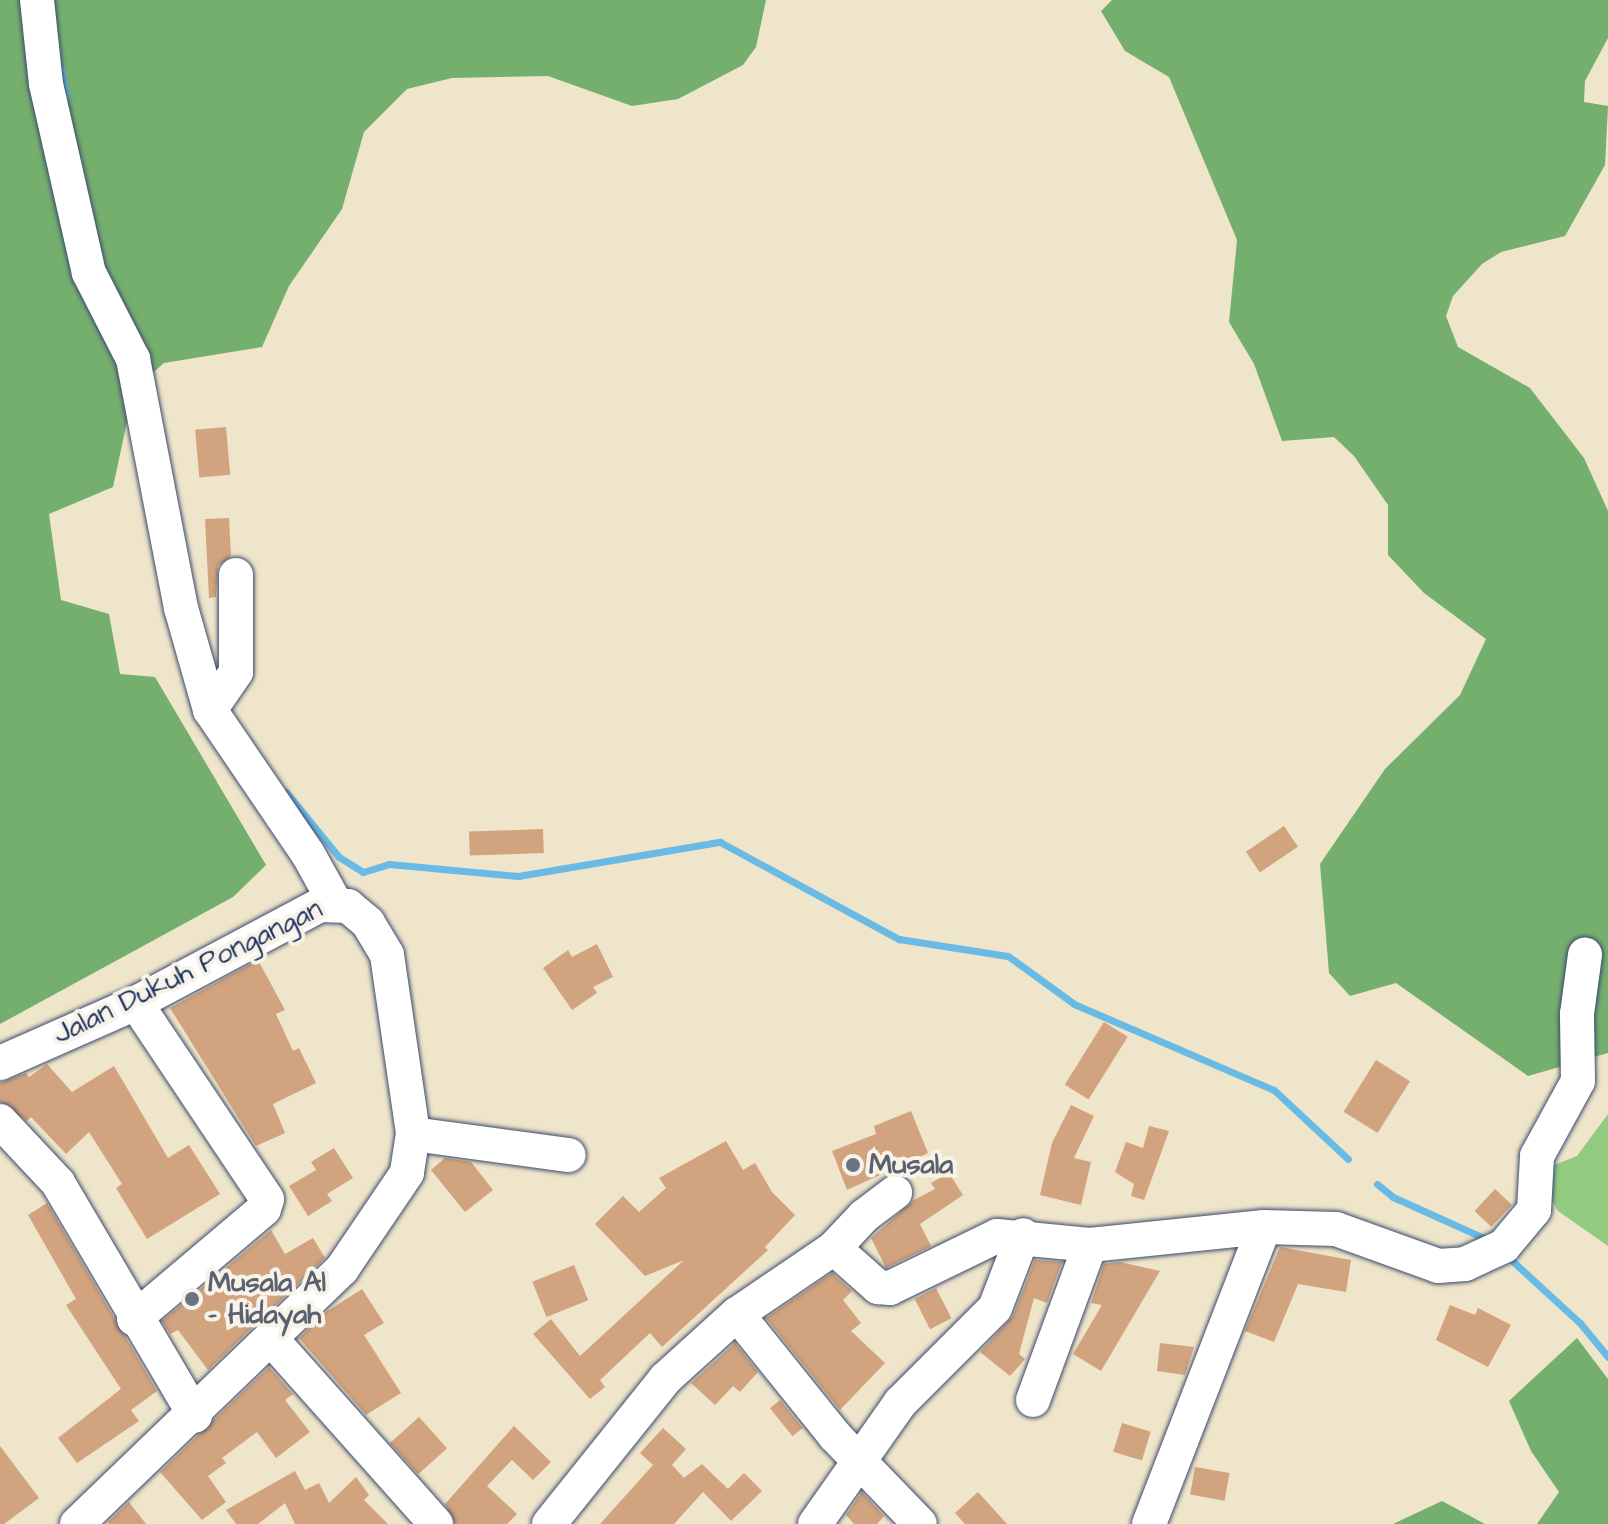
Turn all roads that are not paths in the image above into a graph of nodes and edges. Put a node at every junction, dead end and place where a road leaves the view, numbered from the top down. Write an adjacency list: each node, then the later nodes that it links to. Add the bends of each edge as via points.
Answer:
1 (37, 0): 3 (street, Jalan Dukuh Pongangan, via 46,84 89,273 133,359 181,608)
2 (236, 575): 3 (street, via 236,672)
3 (210, 710): 4 (street, Jalan Dukuh Pongangan)
4 (334, 901): 6 (street, Jalan Dukuh Pongangan, via 291,916); 9 (street, Jalan Dukuh Pongangan, via 368,923 387,955)
5 (1585, 955): 12 (street, via 1577,1014 1578,1081 1537,1156 1534,1210 1504,1246 1465,1264 1438,1266 1336,1229)
6 (136, 1003): 7 (street, Jalan Dukuh Pongangan); 17 (street, via 267,1199 264,1209)
7 (0, 1063)
8 (0, 1121): 17 (street, via 58,1183)
9 (413, 1134): 10 (street); 18 (street, Jalan Dukuh Pongangan, via 407,1173 382,1213 342,1269)
10 (569, 1155)
11 (895, 1193): 15 (street)
12 (1264, 1227): 14 (street); 27 (street)
13 (1023, 1235): 14 (street); 15 (street, via 997,1236 890,1288 878,1287); 21 (street, via 995,1308 900,1403)
14 (1090, 1245): 19 (street)
15 (834, 1248): 16 (street)
16 (737, 1314): 21 (street); 24 (street, via 665,1379)
17 (134, 1319): 20 (street)
18 (273, 1341): 20 (street, Jalan Dukuh Pongangan); 23 (street)
19 (1033, 1400)
20 (195, 1416): 22 (street, Jalan Dukuh Pongangan)
21 (862, 1463): 25 (street); 26 (street)
22 (77, 1524)
23 (436, 1524)
24 (549, 1524)
25 (815, 1524)
26 (920, 1524)
27 (1149, 1524)

